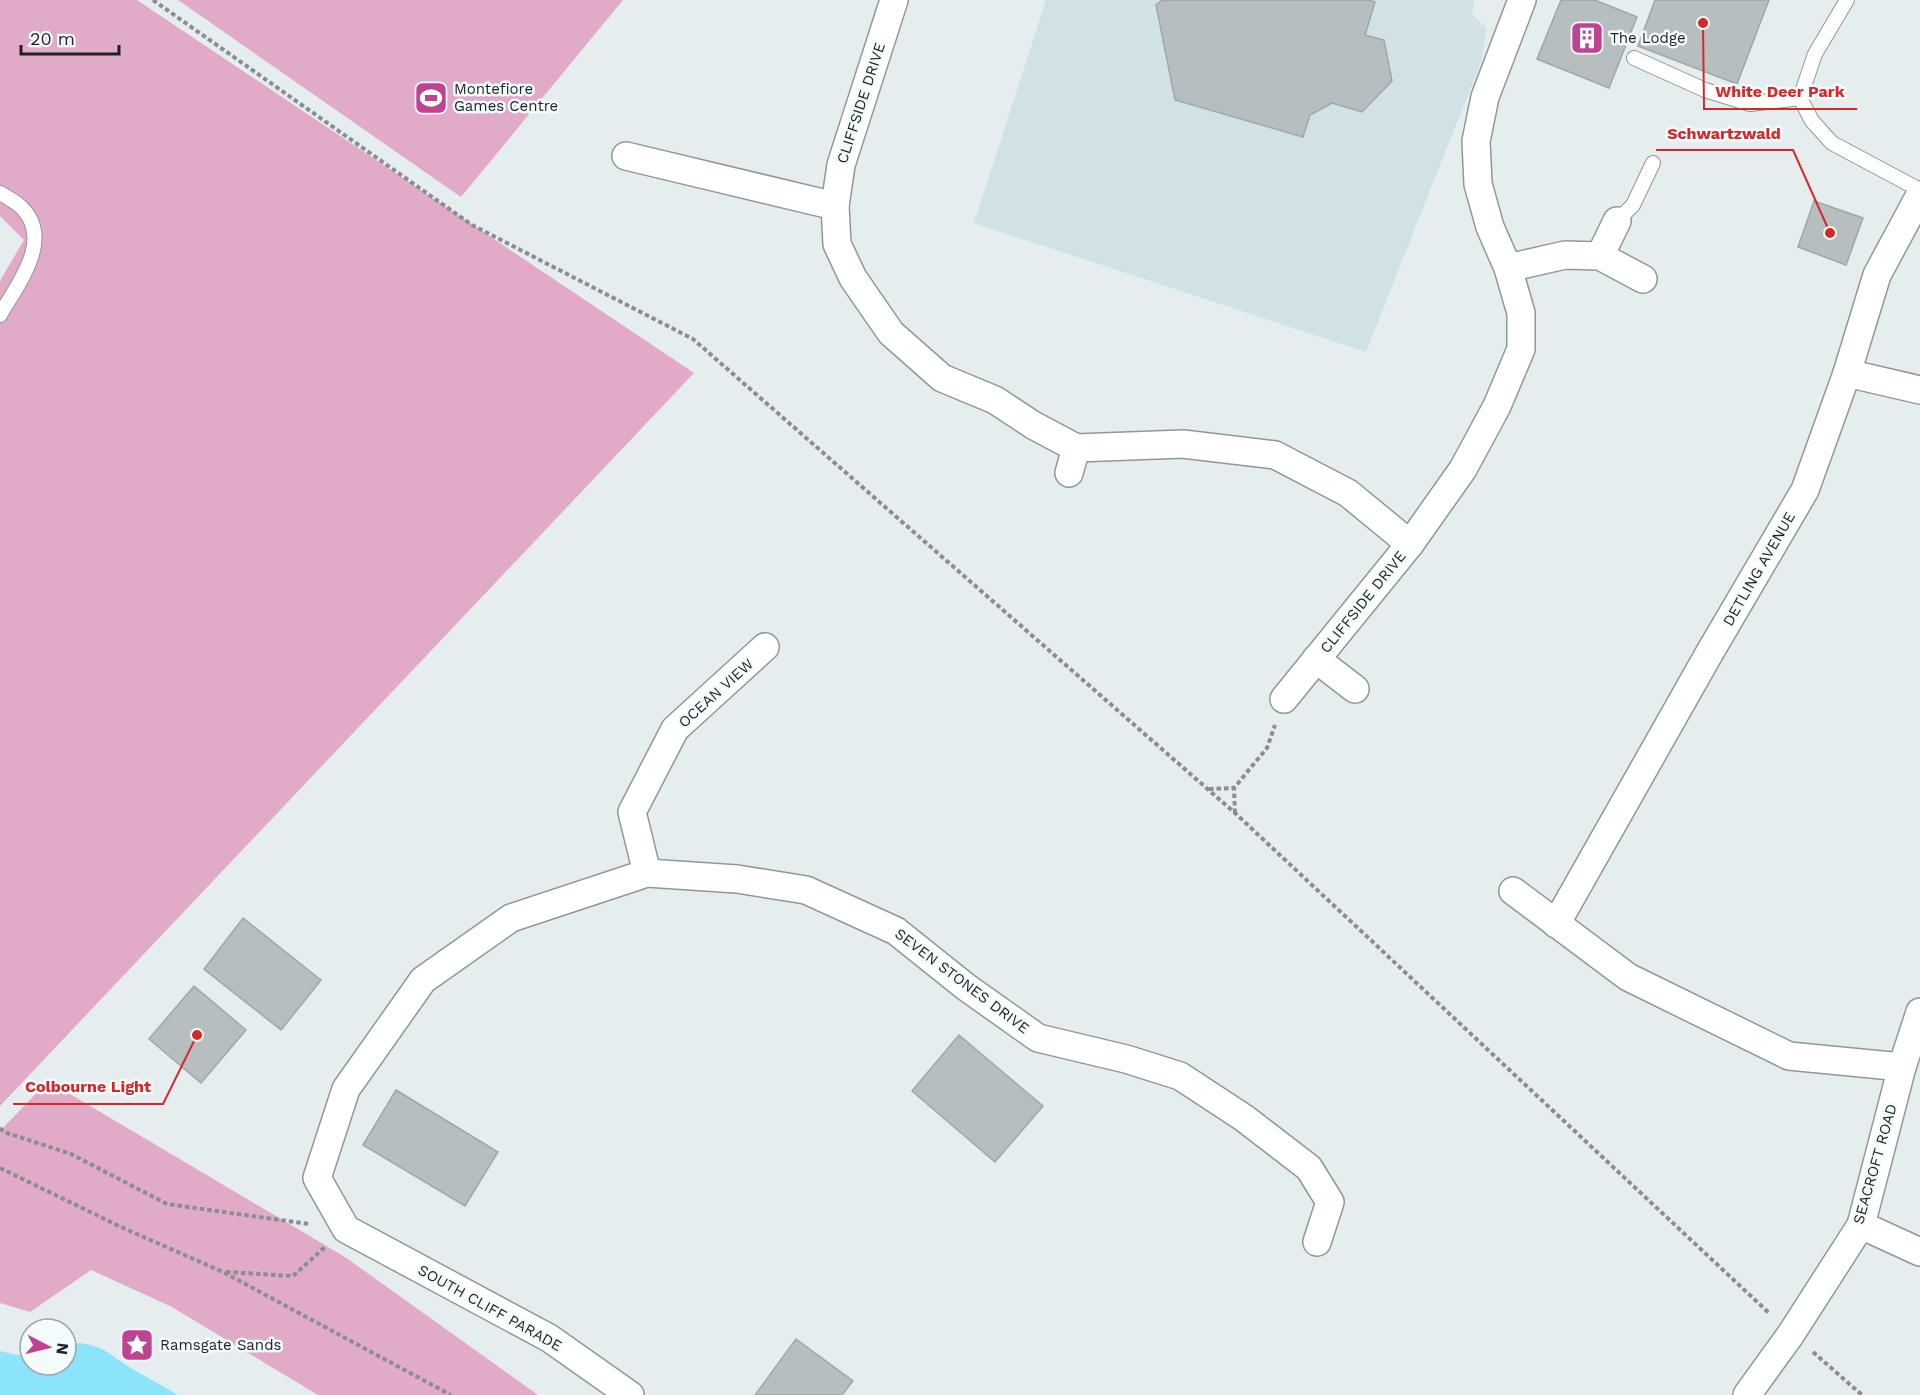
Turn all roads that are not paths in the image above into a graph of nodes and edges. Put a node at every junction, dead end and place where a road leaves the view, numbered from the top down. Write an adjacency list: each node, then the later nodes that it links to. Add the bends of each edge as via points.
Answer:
1 (894, 0): 10 (street, CLIFFSIDE DRIVE, via 841,165)
2 (1522, 0): 13 (street, CLIFFSIDE DRIVE, via 1485,97 1476,141 1479,184 1490,227)
3 (1847, 0): 5 (lane, via 1815,54)
4 (1634, 58): 5 (lane, via 1705,90 1750,104)
5 (1800, 98): 8 (lane, via 1812,121 1832,143)
6 (626, 156): 10 (street)
7 (1653, 163): 11 (lane, via 1633,206)
8 (1920, 192): 16 (street, DETLING AVENUE, via 1877,275)
9 (0, 193): 15 (lane, via 21,207 36,232 26,269)
10 (835, 206): 18 (street, CLIFFSIDE DRIVE, via 837,244 853,278 891,333 942,378 995,400 1033,425 1072,461 1183,444 1275,455 1348,494)
11 (1617, 221): 12 (street)
12 (1600, 256): 13 (street, via 1565,255); 14 (street)
13 (1508, 268): 18 (street, CLIFFSIDE DRIVE, via 1521,314 1521,349 1497,406 1463,469)
14 (1643, 279)
15 (0, 315)
16 (1847, 374): 17 (street); 25 (street, DETLING AVENUE, via 1805,490)
17 (1920, 390)
18 (1410, 544): 20 (street, CLIFFSIDE DRIVE)
19 (765, 647): 23 (street, OCEAN VIEW, via 675,729 632,812)
20 (1316, 659): 21 (street, CLIFFSIDE DRIVE); 22 (street, CLIFFSIDE DRIVE)
21 (1355, 689)
22 (1284, 699)
23 (647, 873): 29 (street, SEVEN STONES DRIVE, via 511,918 423,980 346,1089 317,1178); 30 (street, SEVEN STONES DRIVE, via 737,879 806,890 896,931 1038,1038 1180,1076 1309,1168 1330,1203)
24 (1513, 891): 25 (street)
25 (1556, 924): 27 (street, via 1628,977 1790,1056)
26 (1920, 1012): 27 (street, SEACROFT ROAD)
27 (1902, 1067): 28 (street, SEACROFT ROAD)
28 (1861, 1225): 31 (street); 33 (street, SEACROFT ROAD)
29 (346, 1229): 32 (street, SOUTH CLIFF PARADE, via 549,1338)
30 (1317, 1242)
31 (1920, 1252)
32 (630, 1395)
33 (1747, 1395)

